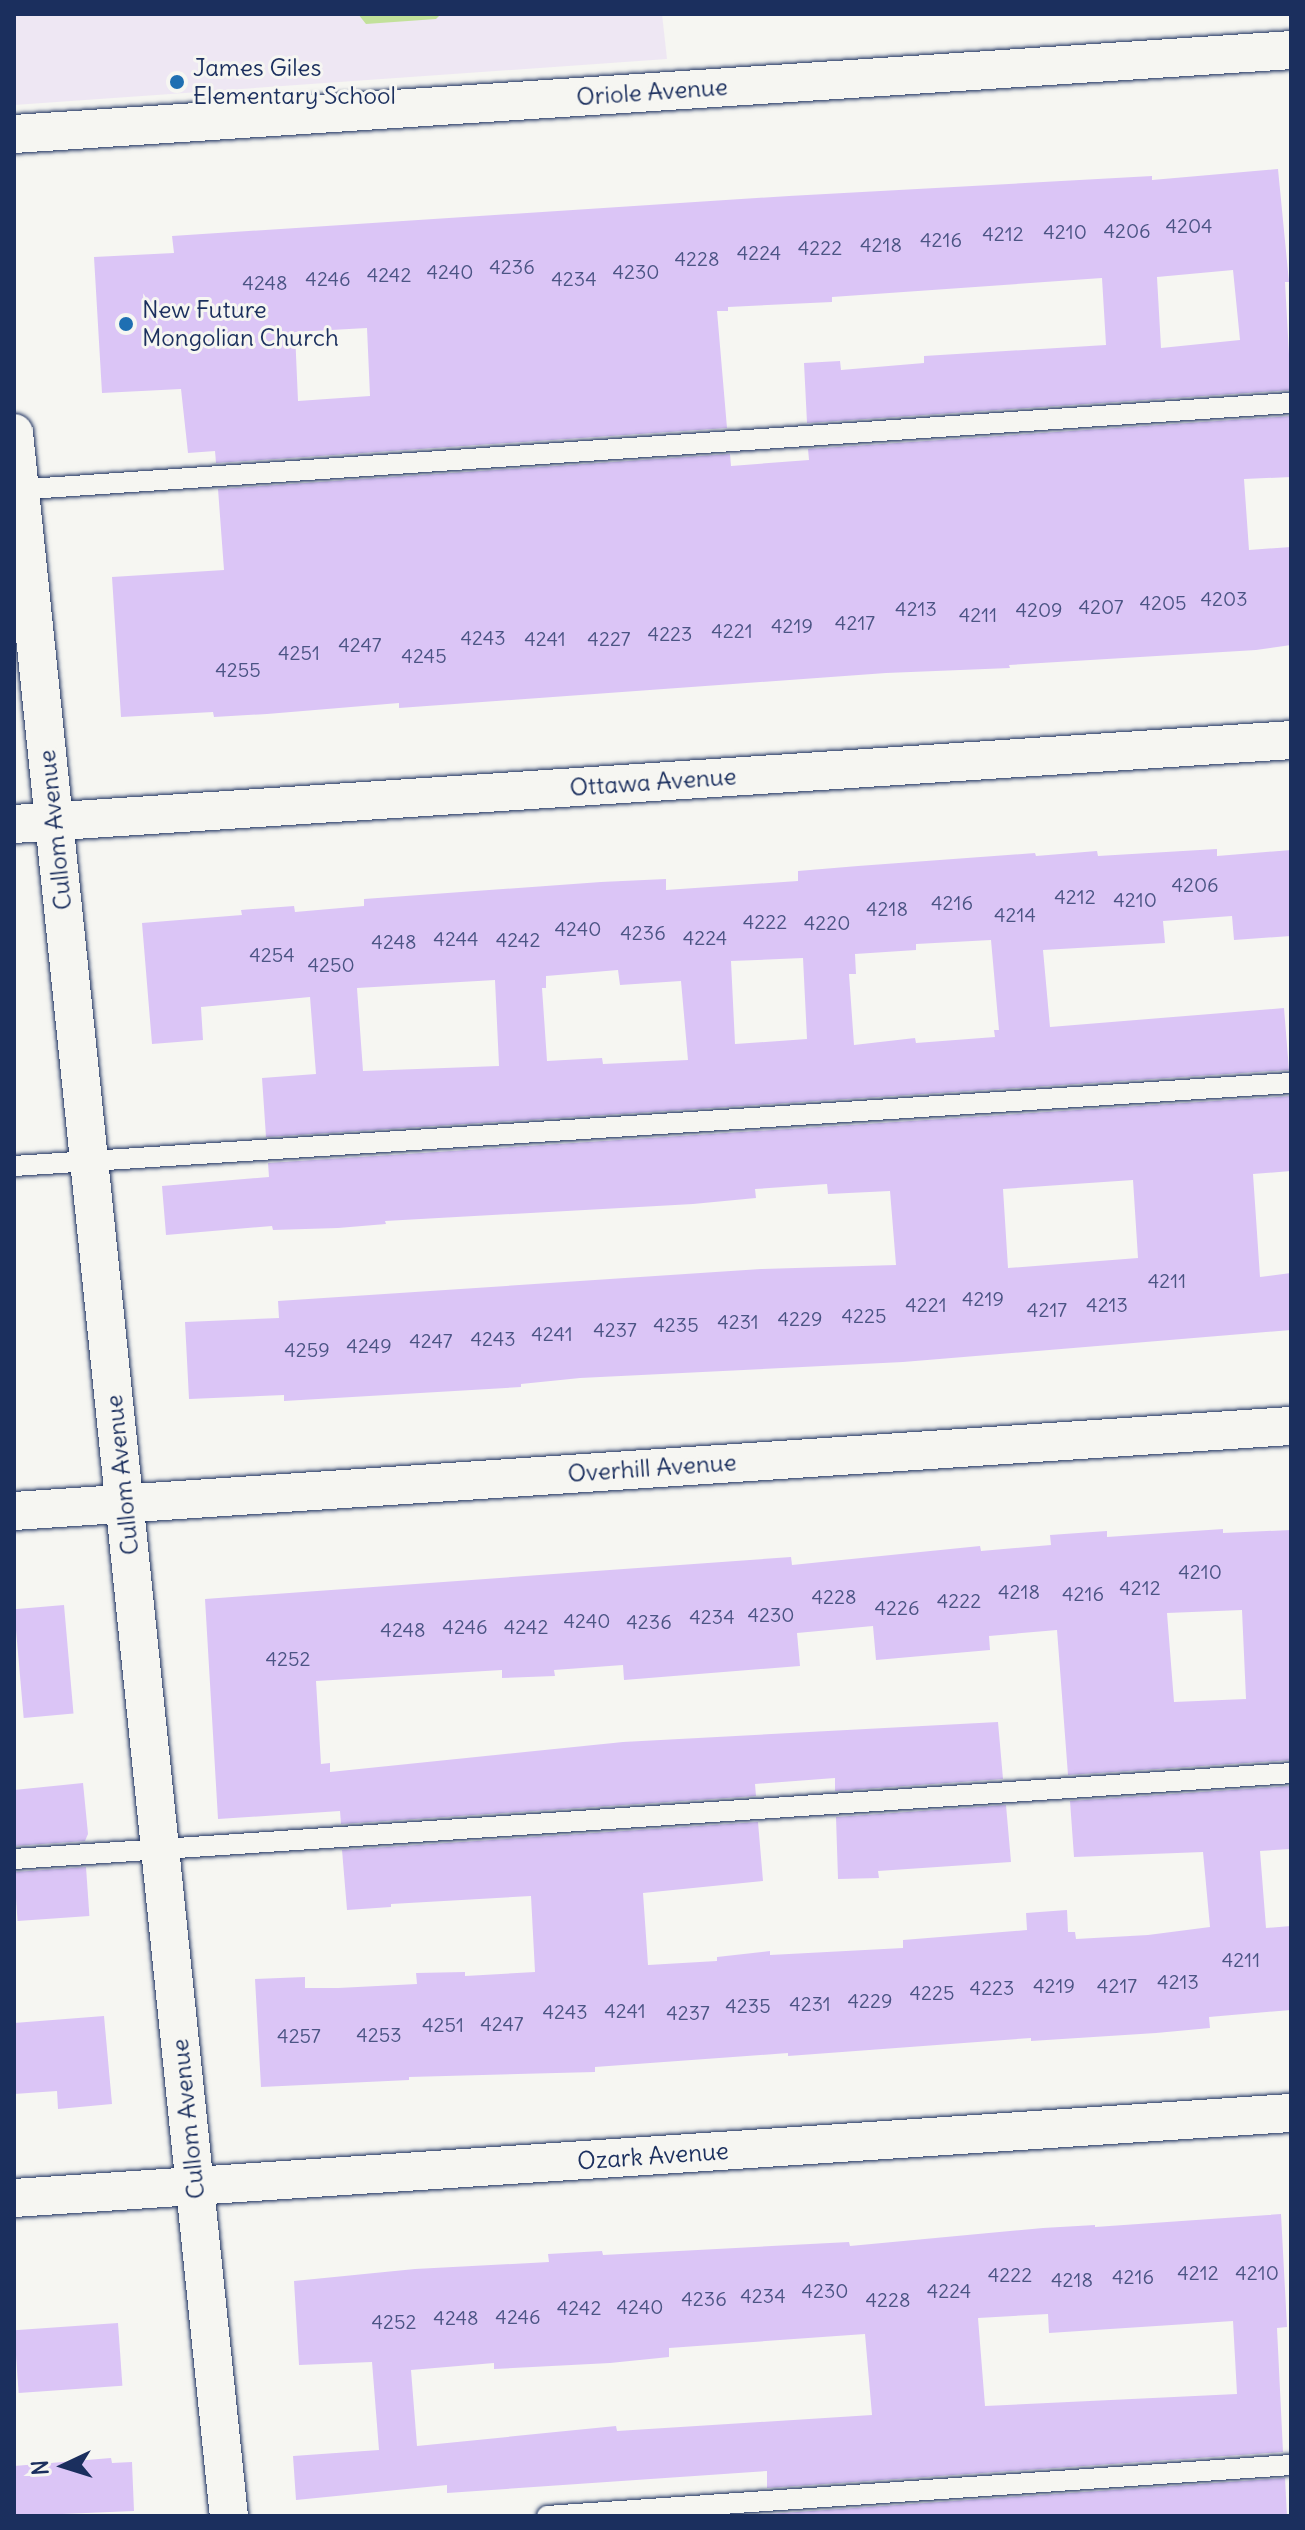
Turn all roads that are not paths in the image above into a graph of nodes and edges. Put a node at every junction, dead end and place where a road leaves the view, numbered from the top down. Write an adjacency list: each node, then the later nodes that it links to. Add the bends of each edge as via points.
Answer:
1 (1291, 50): 2 (street, Oriole Avenue)
2 (14, 134)
3 (1291, 403): 5 (lane)
4 (14, 433): 5 (street, Cullom Avenue)
5 (17, 490): 7 (street, Cullom Avenue)
6 (1291, 740): 7 (street, Ottawa Avenue)
7 (54, 822): 8 (street, Ottawa Avenue); 10 (street, Cullom Avenue)
8 (14, 824)
9 (1291, 1083): 10 (lane)
10 (89, 1161): 11 (lane); 13 (street, Cullom Avenue)
11 (14, 1166)
12 (1291, 1426): 13 (street, Overhill Avenue)
13 (124, 1504): 14 (street, Overhill Avenue); 16 (street, Cullom Avenue)
14 (14, 1511)
15 (1291, 1773): 16 (lane)
16 (160, 1850): 17 (lane); 19 (street, Cullom Avenue)
17 (14, 1859)
18 (1291, 2113): 19 (street, Ozark Avenue)
19 (195, 2186): 20 (street, Ozark Avenue); 22 (street, Cullom Avenue)
20 (14, 2198)
21 (1291, 2465): 23 (lane)
22 (229, 2516)
23 (547, 2516)

